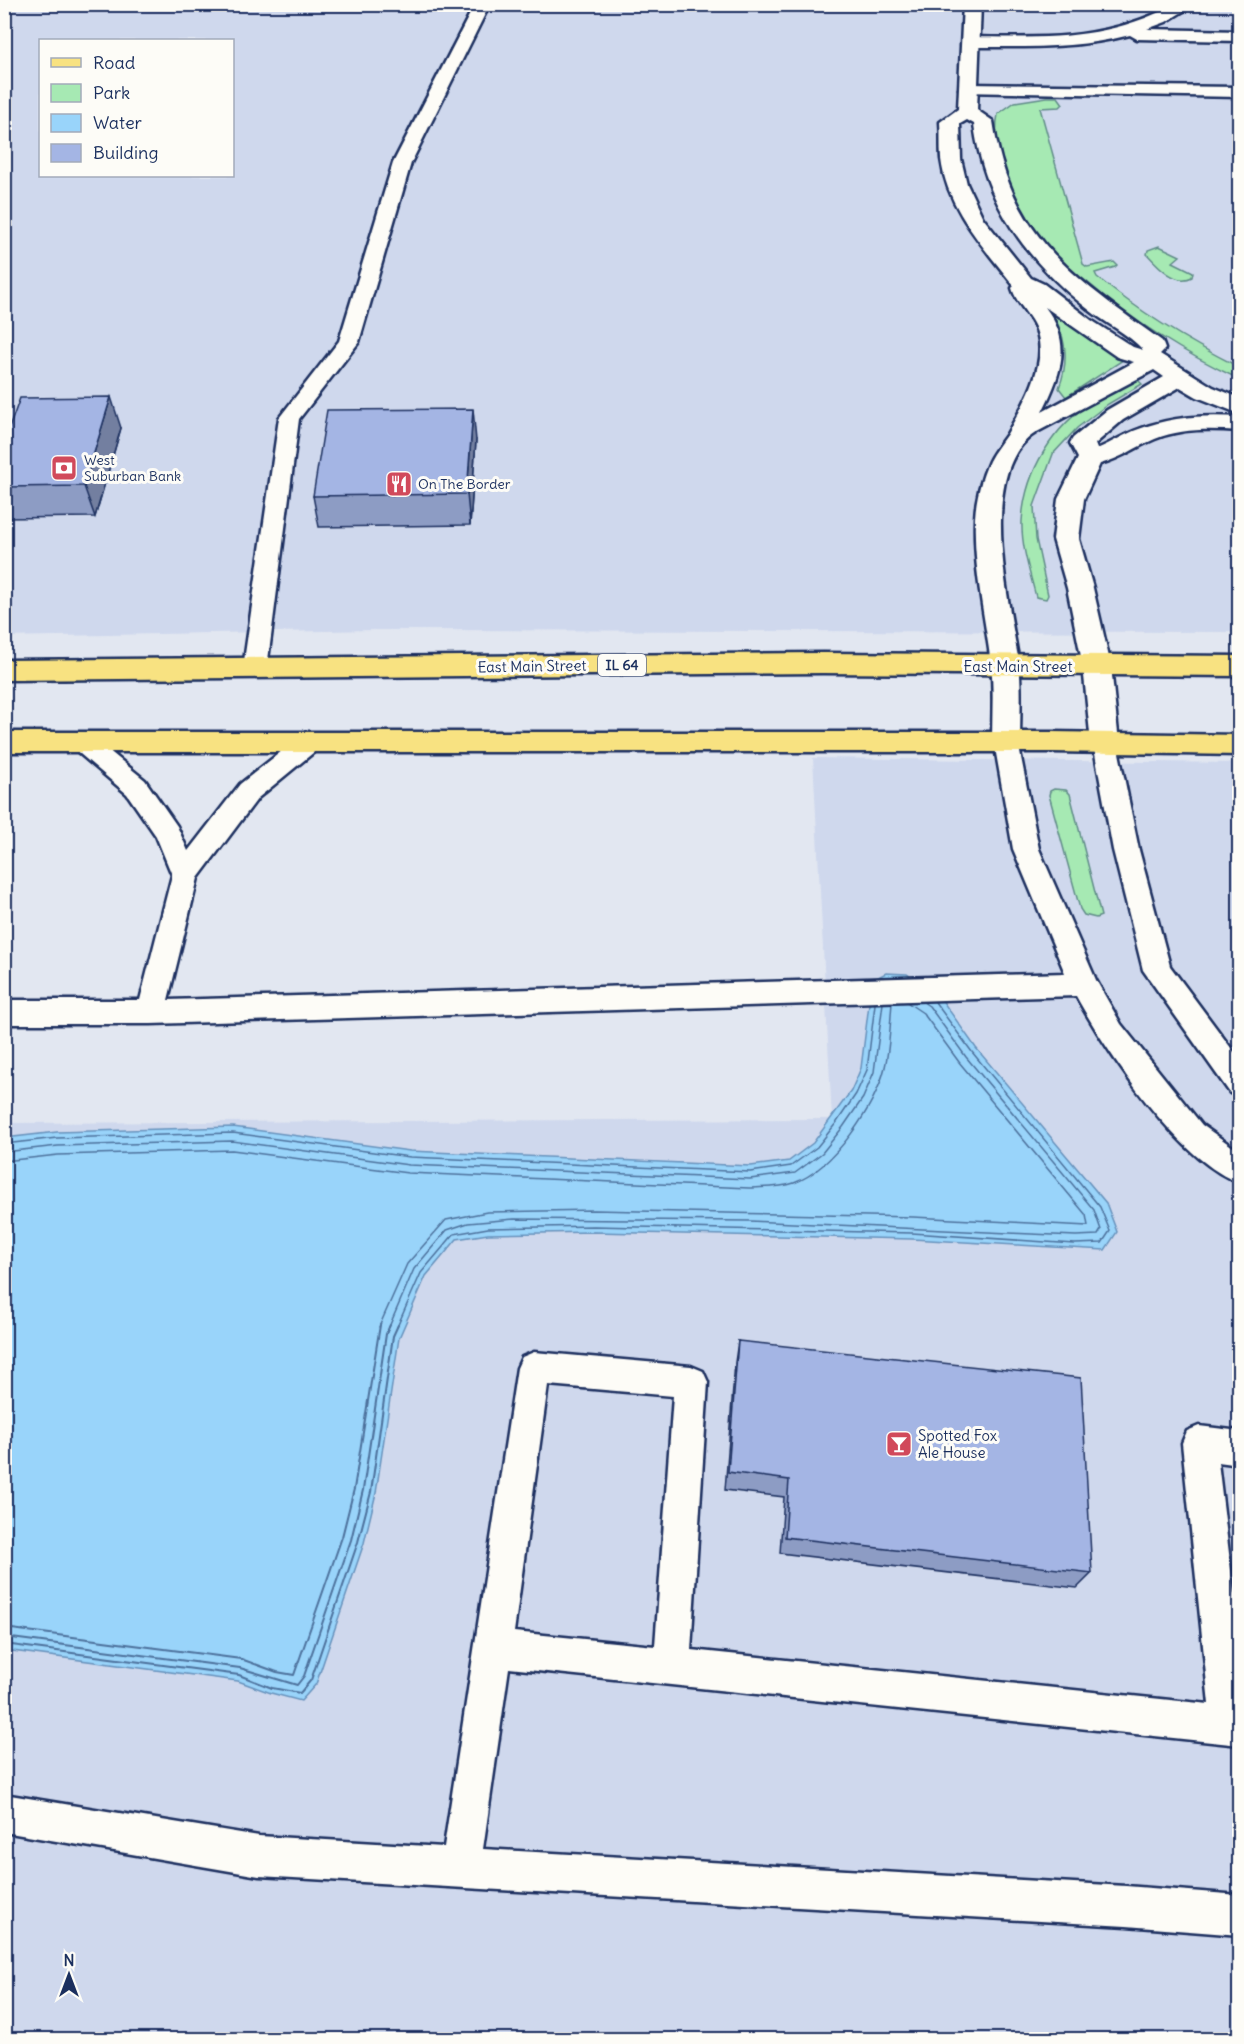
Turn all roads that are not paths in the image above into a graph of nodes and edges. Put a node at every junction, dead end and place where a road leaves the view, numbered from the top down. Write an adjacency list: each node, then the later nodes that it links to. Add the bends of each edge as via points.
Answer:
1 (483, 4): 20 (lane, via 402,163 349,342 289,418)
2 (972, 4): 6 (street)
3 (1188, 4): 4 (lane, via 1168,17)
4 (1119, 34): 5 (lane); 6 (lane, via 1081,42)
5 (1239, 36)
6 (970, 42): 7 (street)
7 (967, 89): 8 (lane); 9 (street)
8 (1239, 92)
9 (967, 112): 10 (street, via 950,122 951,159 957,184 973,219); 11 (street, via 983,121 996,182 1014,220 1092,301 1154,346)
10 (1023, 283): 11 (street, via 1125,352); 15 (street, via 1024,293 1047,326 1050,362)
11 (1154, 360): 12 (street); 15 (street)
12 (1182, 376): 13 (street, via 1205,392); 16 (street, via 1114,415 1082,443)
13 (1239, 407)
14 (1239, 424): 16 (street, via 1185,422 1157,429 1107,456)
15 (1019, 433): 17 (street, via 996,478 987,533)
16 (1090, 458): 18 (street, via 1071,500 1066,539)
17 (1005, 666): 18 (main road, East Main Street / IL 64); 20 (main road, East Main Street / IL 64, via 823,663); 25 (street)
18 (1097, 666): 19 (main road, East Main Street / IL 64); 26 (street)
19 (1239, 666)
20 (255, 668): 21 (main road, East Main Street / IL 64)
21 (4, 670)
22 (4, 742): 23 (main road)
23 (82, 742): 24 (main road); 28 (lane, via 136,787 168,833)
24 (310, 742): 25 (main road); 28 (lane, via 249,791)
25 (1006, 742): 26 (main road); 29 (lane, via 1026,849)
26 (1105, 743): 27 (main road); 32 (lane, via 1126,850 1157,970)
27 (1239, 745)
28 (185, 875): 31 (lane)
29 (1084, 984): 31 (lane); 33 (lane, via 1111,1032 1191,1134)
30 (4, 1012): 31 (lane)
31 (152, 1012)
32 (1239, 1084)
33 (1239, 1170)
34 (1239, 1448): 37 (lane, via 1199,1443)
35 (494, 1648): 36 (lane); 36 (lane, via 534,1368 691,1382); 39 (lane)
36 (672, 1667): 37 (lane)
37 (1235, 1726)
38 (4, 1813): 39 (lane, via 259,1856)
39 (461, 1867): 40 (lane, via 1126,1905)
40 (1239, 1915)

